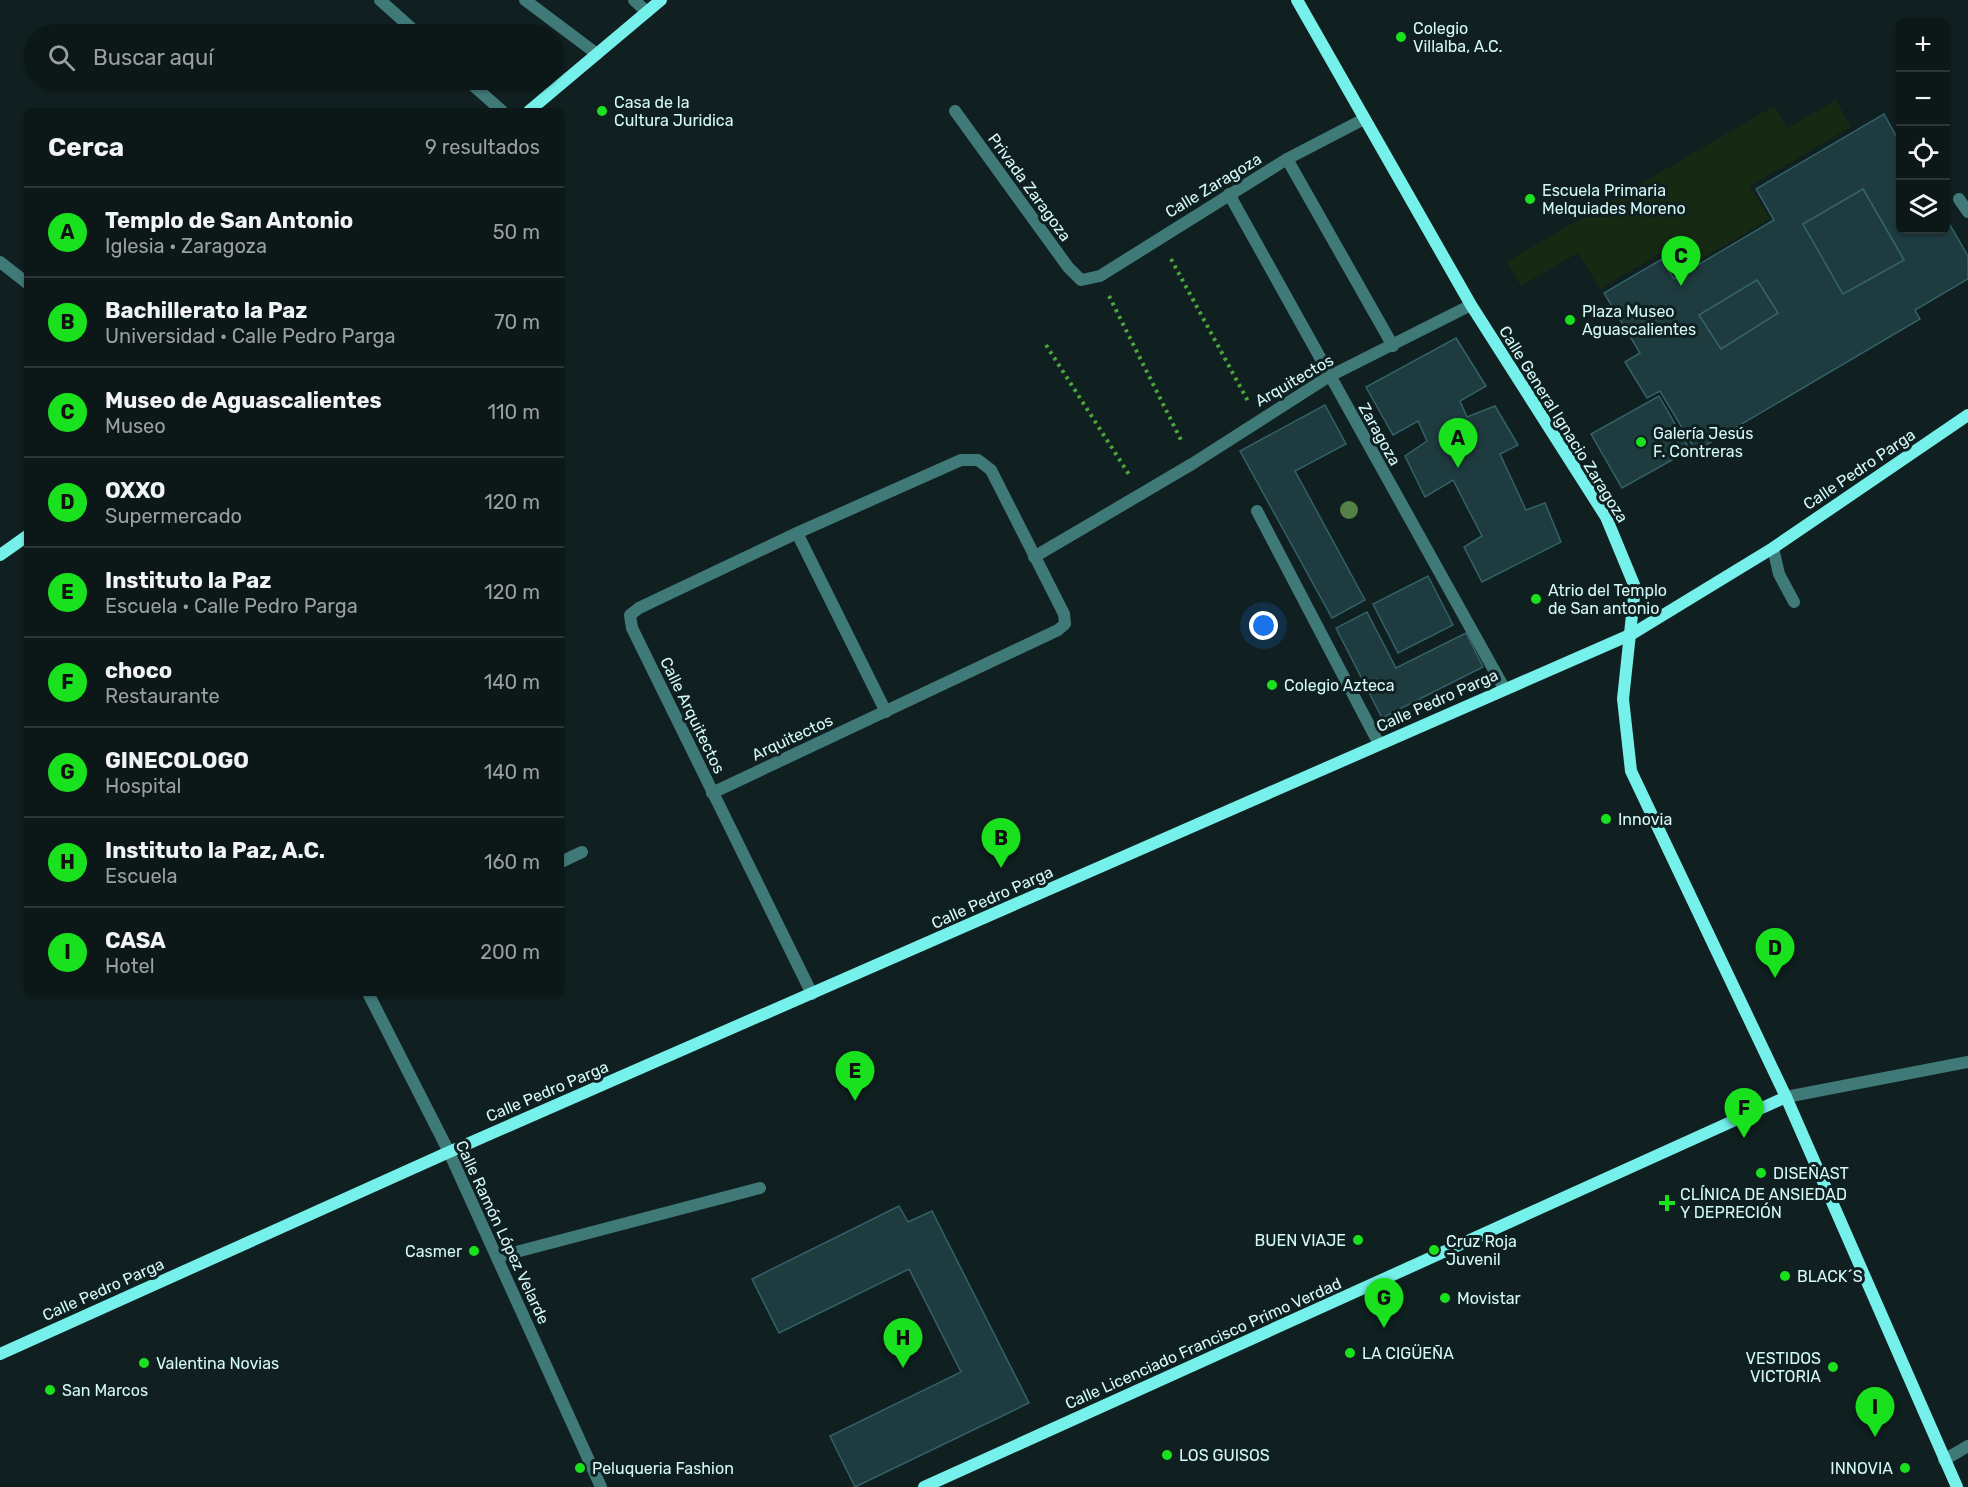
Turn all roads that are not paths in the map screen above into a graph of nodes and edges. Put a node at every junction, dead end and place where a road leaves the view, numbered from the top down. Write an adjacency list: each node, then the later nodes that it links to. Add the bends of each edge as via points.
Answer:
1 (380, 0): 7 (street)
2 (525, 0): 8 (street)
3 (634, 0): 6 (street)
4 (662, 0): 6 (street)
5 (1297, 0): 17 (street, Calle General Ignacio Zaragoza)
6 (647, 12): 10 (street)
7 (407, 24)
8 (557, 24)
9 (564, 29): 10 (street)
10 (597, 54): 11 (street)
11 (564, 82)
12 (478, 90): 14 (street)
13 (554, 90): 15 (street)
14 (498, 108)
15 (533, 108)
16 (955, 111): 23 (street, Privada Zaragoza)
17 (1364, 119): 18 (street, Calle Zaragoza); 25 (street, Calle General Ignacio Zaragoza)
18 (1287, 159): 19 (street, Calle Zaragoza); 26 (street)
19 (1228, 194): 23 (street, Calle Zaragoza, via 1100,276); 27 (street, Zaragoza)
20 (1959, 200): 21 (street)
21 (1968, 212)
22 (0, 262): 24 (street)
23 (1081, 280)
24 (24, 281)
25 (1471, 305): 26 (street, Arquitectos); 36 (street, Calle General Ignacio Zaragoza, via 1606,517 1635,587)
26 (1393, 346): 27 (street, Arquitectos)
27 (1328, 377): 34 (street, Arquitectos); 37 (street, Zaragoza)
28 (1968, 415): 32 (street, Calle Pedro Parga)
29 (1257, 511): 39 (street)
30 (797, 533): 34 (street, Calle Arquitectos, via 961,460 978,460 991,470); 38 (street); 40 (street, Calle Arquitectos, via 630,615 632,628)
31 (24, 538): 33 (street)
32 (1773, 548): 35 (street, via 1779,574); 36 (street, Calle Pedro Parga)
33 (0, 555)
34 (1035, 557): 38 (street, Arquitectos, via 1064,614 1065,624)
35 (1794, 603)
36 (1632, 634): 37 (street, Calle Pedro Parga); 46 (street, Calle General Ignacio Zaragoza, via 1623,699 1631,771)
37 (1504, 688): 39 (street, Calle Pedro Parga)
38 (886, 712): 40 (street, Arquitectos)
39 (1379, 744): 43 (street, Calle Pedro Parga)
40 (712, 793): 43 (street, Calle Arquitectos)
41 (582, 852): 42 (street)
42 (564, 861)
43 (812, 994): 47 (street, Calle Pedro Parga)
44 (370, 996): 47 (street, Calle Ramón López Velarde)
45 (1968, 1062): 46 (street, Calle Licenciado Francisco Primo Verdad)
46 (1786, 1097): 52 (street, Calle General Ignacio Zaragoza); 54 (street, Calle Licenciado Francisco Primo Verdad)
47 (449, 1152): 49 (street, Calle Ramón López Velarde); 50 (street, Calle Pedro Parga)
48 (760, 1188): 49 (street)
49 (496, 1257): 53 (street, Calle Ramón López Velarde)
50 (0, 1354)
51 (1968, 1446): 52 (street)
52 (1944, 1460): 55 (street, Calle General Ignacio Zaragoza)
53 (601, 1487)
54 (924, 1487)
55 (1957, 1487)

